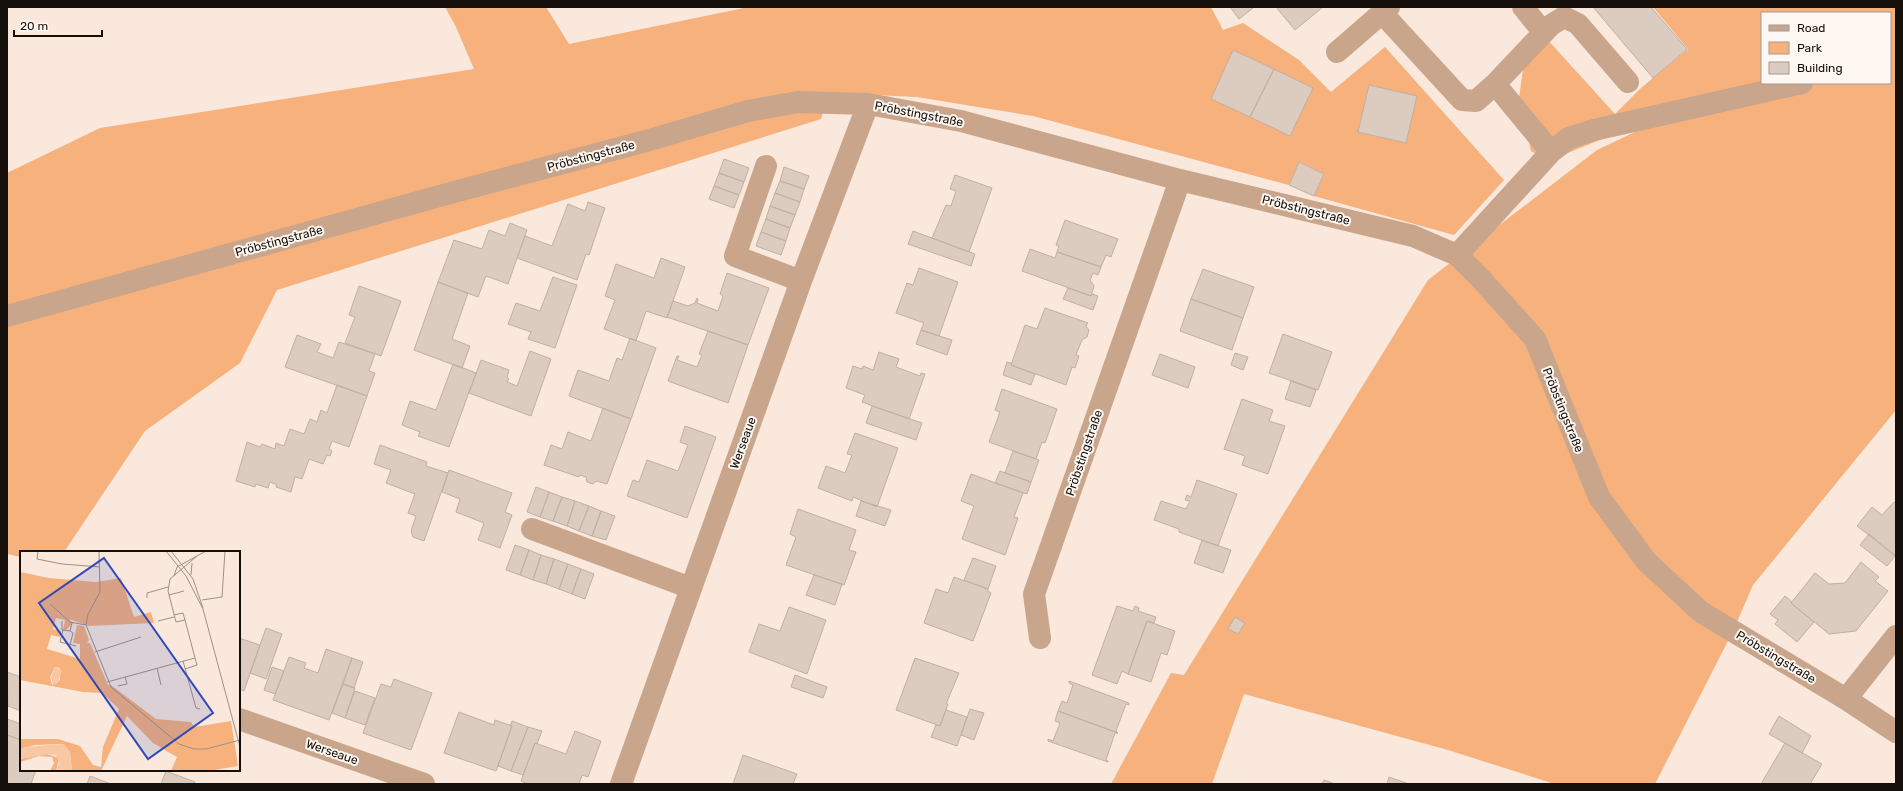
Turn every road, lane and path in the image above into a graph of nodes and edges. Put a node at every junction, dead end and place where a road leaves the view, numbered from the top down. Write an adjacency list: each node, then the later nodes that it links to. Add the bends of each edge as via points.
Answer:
1 (1522, 7): 3 (street)
2 (1386, 10): 4 (street); 6 (street, via 1462,100 1476,101)
3 (1543, 32): 5 (street, via 1564,17 1578,24); 6 (street)
4 (1337, 52)
5 (1628, 82)
6 (1495, 84): 9 (street)
7 (1798, 84): 9 (street, via 1594,130 1569,138)
8 (868, 104): 11 (street, Pröbstingstraße, via 961,121); 13 (street, Werseaue); 14 (street, Pröbstingstraße, via 798,102 748,111)
9 (1551, 152): 12 (street)
10 (766, 166): 13 (street, via 735,256)
11 (1180, 180): 12 (street, Pröbstingstraße, via 1413,236); 18 (street, Pröbstingstraße, via 1034,594)
12 (1457, 255): 19 (street, Pröbstingstraße, via 1535,339 1599,497 1646,561 1701,612)
13 (800, 281): 16 (street, Werseaue)
14 (7, 316)
15 (532, 529): 16 (street)
16 (691, 588): 23 (street, Werseaue)
17 (1896, 636): 19 (street)
18 (1040, 638)
19 (1846, 699): 21 (street, Pröbstingstraße)
20 (240, 719): 22 (street, Werseaue)
21 (1896, 732)
22 (424, 784)
23 (621, 784)

